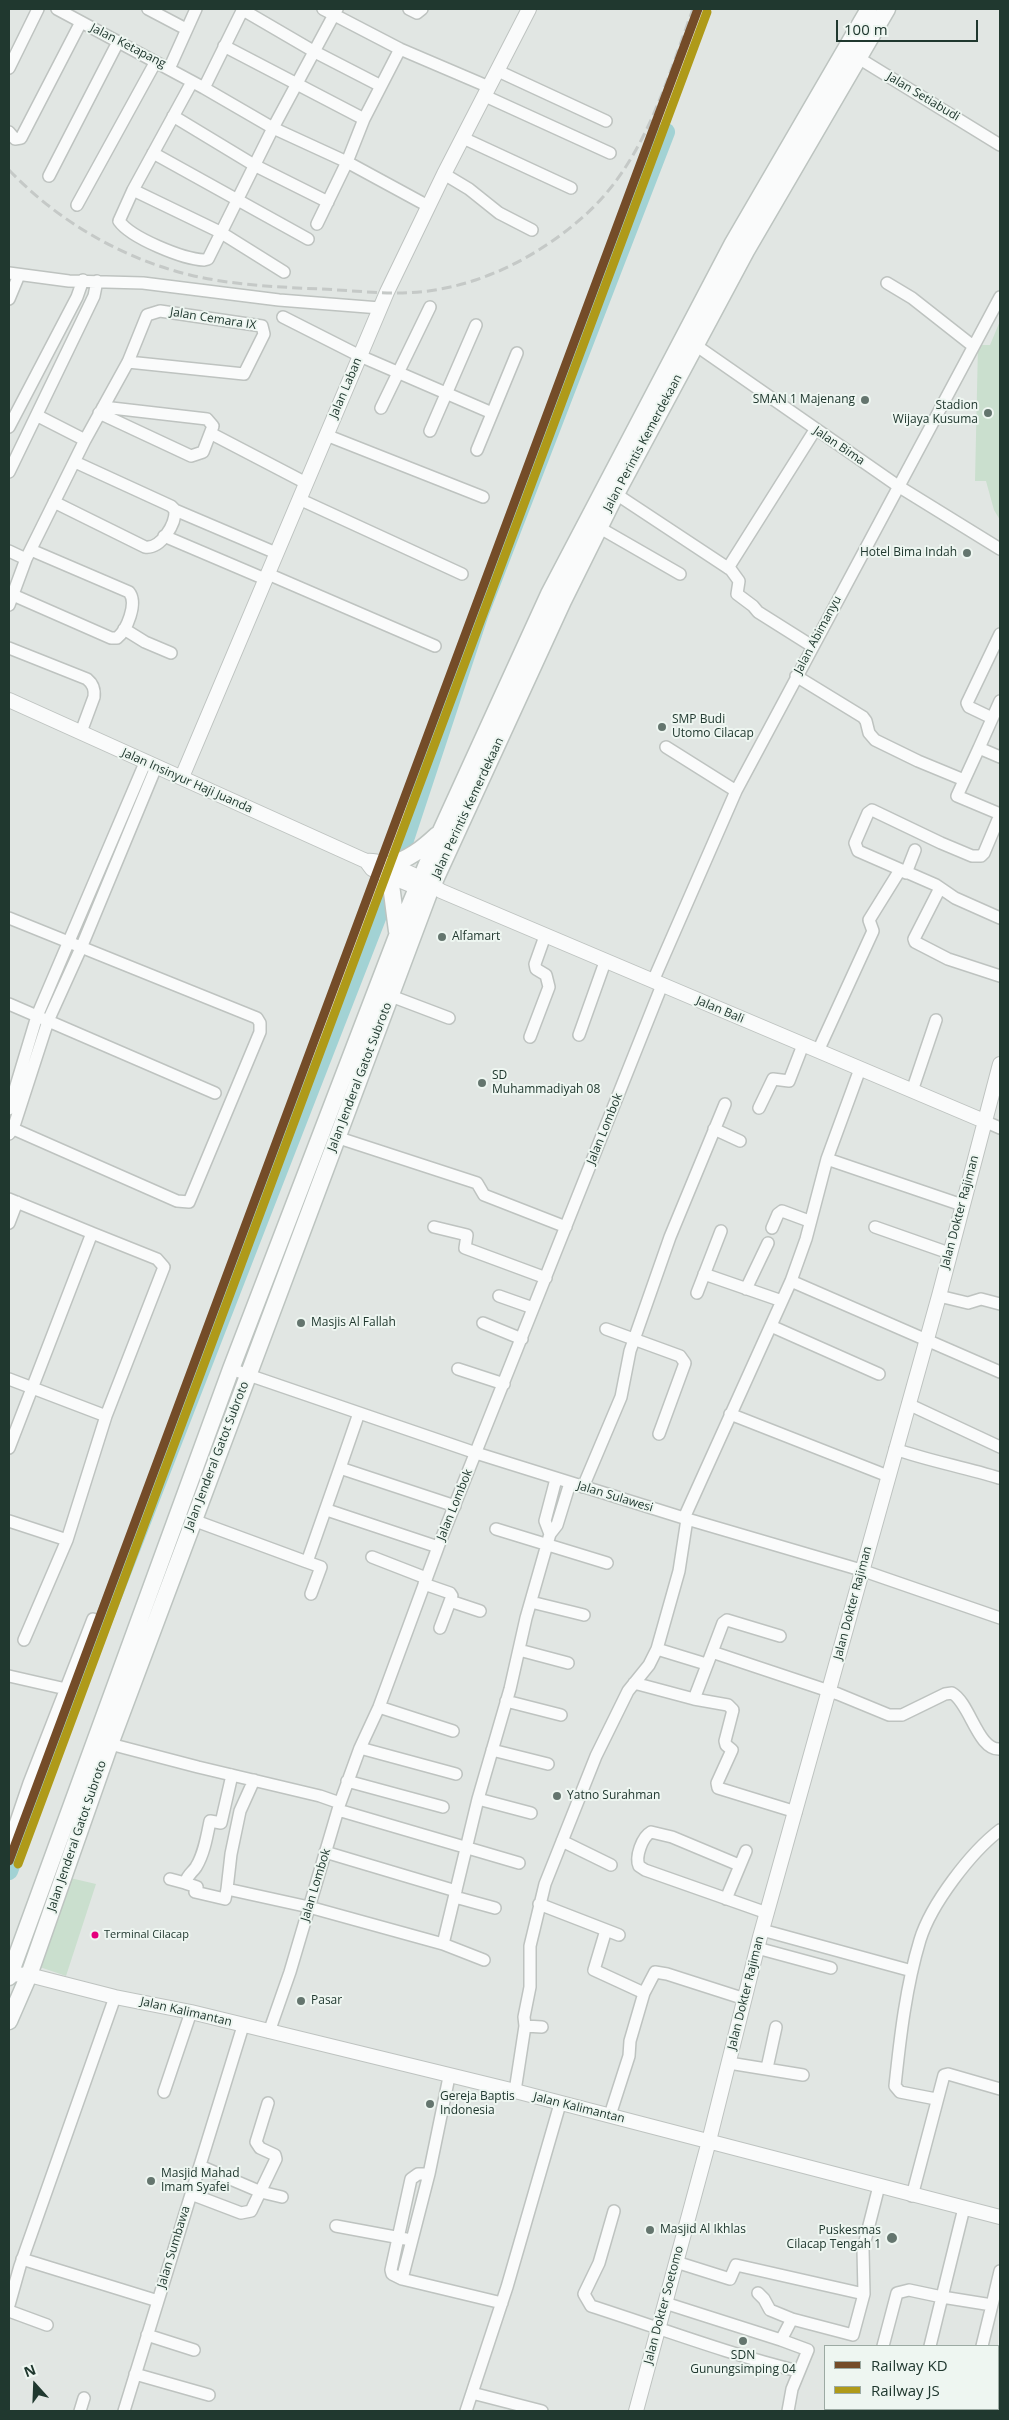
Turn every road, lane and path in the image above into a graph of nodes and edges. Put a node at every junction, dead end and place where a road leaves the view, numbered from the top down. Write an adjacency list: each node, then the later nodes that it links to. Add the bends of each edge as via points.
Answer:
1 (38, 9): 21 (street)
2 (57, 9): 13 (street, Jalan Ketapang)
3 (148, 9): 14 (street)
4 (196, 9): 14 (street, Jalan Ketapang)
5 (323, 9): 12 (street)
6 (409, 9): 7 (street, via 417,12)
7 (422, 9)
8 (529, 9): 23 (street, Jalan Laban)
9 (869, 9): 19 (main road, Jalan Perintis Kemerdekaan)
10 (887, 9): 19 (main road, Jalan Perintis Kemerdekaan)
11 (243, 10): 16 (street); 18 (street)
12 (335, 12): 17 (street); 18 (street)
13 (81, 22): 15 (street, Jalan Ketapang); 33 (street, via 21,138 15,139)
14 (186, 29): 22 (street, Jalan Ketapang)
15 (118, 42): 20 (street, Jalan Ketapang); 41 (street)
16 (224, 46): 25 (street); 27 (street)
17 (400, 49): 26 (street); 28 (street)
18 (315, 52): 25 (street); 26 (street)
19 (851, 54): 35 (street, Jalan Setiabudi); 63 (main road, Jalan Perintis Kemerdekaan, via 746,251)
20 (155, 63): 22 (street, Jalan Ketapang); 46 (street)
21 (9, 68)
22 (169, 70): 24 (street)
23 (498, 70): 28 (street, Jalan Laban); 31 (street)
24 (192, 82): 27 (street); 29 (street)
25 (298, 84): 30 (street); 32 (street)
26 (381, 86): 30 (street)
27 (204, 88): 32 (street)
28 (487, 91): 34 (street, Jalan Laban); 37 (street)
29 (173, 116): 36 (street); 39 (street)
30 (364, 119): 38 (street)
31 (606, 121)
32 (273, 128): 38 (street); 39 (street)
33 (9, 132)
34 (463, 138): 40 (street, Jalan Laban); 42 (street)
35 (1000, 145)
36 (153, 153): 43 (street); 44 (street)
37 (610, 153)
38 (347, 162): 45 (street); 47 (street)
39 (254, 165): 44 (street); 45 (street)
40 (444, 174): 47 (street, Jalan Laban); 49 (street, via 499,213)
41 (49, 176)
42 (571, 188)
43 (133, 190): 50 (street); 50 (street, via 119,221 160,247 206,260)
44 (236, 200): 50 (street); 51 (street)
45 (328, 202): 48 (street)
46 (78, 206)
47 (428, 206): 60 (street, Jalan Laban)
48 (317, 224)
49 (532, 230)
50 (220, 232): 52 (street)
51 (308, 239)
52 (284, 272)
53 (14, 274): 54 (street); 58 (street)
54 (83, 280): 55 (street); 73 (street, via 78,297)
55 (97, 281): 60 (street); 74 (street, via 94,296)
56 (887, 283): 64 (street, via 912,298)
57 (1000, 297): 64 (street, Jalan Abimanyu)
58 (9, 299)
59 (430, 307): 68 (street)
60 (380, 308): 66 (street, Jalan Laban)
61 (283, 317): 66 (street)
62 (476, 325): 69 (street)
63 (689, 340): 76 (street, Jalan Bima); 86 (main road, Jalan Perintis Kemerdekaan); 101 (main road, Jalan Perintis Kemerdekaan)
64 (973, 346): 85 (street, Jalan Abimanyu)
65 (517, 353): 72 (street)
66 (360, 356): 68 (street); 79 (street, Jalan Laban)
67 (128, 362): 67 (street, Jalan Cemara IX, via 148,315 160,310 262,326 264,334 248,371 242,374); 71 (street)
68 (398, 373): 69 (street); 70 (street)
69 (446, 393): 72 (street); 77 (street)
70 (381, 408)
71 (101, 410): 78 (street, via 207,419 213,426); 78 (street, via 191,456 203,452); 80 (street)
72 (492, 413): 81 (street)
73 (12, 414): 74 (street); 75 (street)
74 (36, 420): 80 (street); 83 (street)
75 (9, 428)
76 (815, 430): 85 (street, Jalan Bima); 97 (street)
77 (430, 431)
78 (212, 434): 84 (street)
79 (326, 435): 84 (street, Jalan Laban); 87 (street)
80 (84, 440): 82 (street)
81 (477, 450)
82 (75, 462): 89 (street); 90 (street)
83 (9, 472)
84 (306, 483): 88 (street, Jalan Laban)
85 (898, 486): 93 (street, Jalan Bima); 106 (street, Jalan Abimanyu)
86 (616, 494): 91 (main road, Jalan Perintis Kemerdekaan); 97 (street)
87 (483, 497)
88 (299, 499): 96 (street, Jalan Laban); 98 (street)
89 (54, 502): 92 (street, via 145,547 156,546); 95 (street)
90 (175, 510): 92 (street); 96 (street)
91 (600, 528): 99 (street); 101 (main road, Jalan Perintis Kemerdekaan)
92 (164, 536): 100 (street)
93 (1000, 549)
94 (9, 551): 95 (street)
95 (28, 554): 102 (street); 103 (street, via 129,592 134,604)
96 (276, 554): 100 (street, Jalan Laban)
97 (730, 565): 106 (street, via 738,577 737,594 758,612)
98 (462, 574)
99 (680, 574)
100 (267, 577): 105 (street); 118 (street, Jalan Laban)
101 (556, 598): 122 (main road, Jalan Perintis Kemerdekaan); 128 (main road, Jalan Perintis Kemerdekaan)
102 (11, 600): 103 (street, via 111,638 117,638)
103 (124, 629): 108 (street)
104 (1000, 634): 112 (street, via 966,704)
105 (435, 646)
106 (812, 646): 109 (street, Jalan Abimanyu)
107 (9, 648): 113 (street, via 91,682 95,691)
108 (171, 653)
109 (796, 676): 119 (street, via 863,717 875,740); 120 (street, Jalan Abimanyu)
110 (9, 700): 113 (street, Jalan Insinyur Haji Juanda)
111 (1000, 701): 112 (street)
112 (992, 718): 115 (street)
113 (81, 732): 117 (street, Jalan Insinyur Haji Juanda)
114 (666, 747): 120 (street)
115 (979, 748): 116 (street); 119 (street)
116 (1000, 757)
117 (150, 765): 118 (street, Jalan Insinyur Haji Juanda); 124 (street); 125 (street)
118 (182, 777): 126 (street, Jalan Insinyur Haji Juanda, via 366,861 372,860)
119 (964, 780): 121 (street, via 957,796)
120 (736, 791): 138 (street, Jalan Abimanyu)
121 (1000, 815): 127 (street, via 984,853 976,856 870,811 855,847)
122 (440, 833): 126 (main road); 128 (main road, Jalan Perintis Kemerdekaan)
123 (916, 850): 127 (street)
124 (102, 862): 125 (street); 134 (street)
125 (115, 867): 135 (street)
126 (389, 871): 128 (street, Jalan Insinyur Haji Juanda); 132 (main road)
127 (903, 872): 129 (street); 148 (street, via 869,920 873,932)
128 (428, 887): 132 (main road, Jalan Jenderal Gatot Subroto); 133 (street, Jalan Bali); 139 (main road, Jalan Jenderal Gatot Subroto)
129 (940, 888): 131 (street); 137 (street, via 915,942 948,959)
130 (9, 918): 134 (street)
131 (1000, 918)
132 (397, 936): 191 (main road, Jalan Jenderal Gatot Subroto)
133 (545, 936): 136 (street, Jalan Bali); 146 (street, via 535,964 536,969 546,975 549,987)
134 (68, 943): 135 (street); 141 (street)
135 (81, 948): 144 (street); 159 (street, via 257,1018 260,1032 189,1202 177,1201)
136 (606, 962): 138 (street, Jalan Bali); 145 (street)
137 (1000, 976)
138 (657, 983): 147 (street, Jalan Bali); 168 (street, Jalan Lombok)
139 (391, 996): 142 (street); 160 (main road, Jalan Jenderal Gatot Subroto)
140 (9, 1004): 141 (street)
141 (37, 1016): 144 (street); 155 (street)
142 (449, 1018)
143 (936, 1020): 151 (street)
144 (48, 1021): 152 (street); 159 (street)
145 (579, 1035)
146 (530, 1037)
147 (803, 1044): 148 (street, Jalan Bali); 154 (street, via 788,1081 773,1079)
148 (818, 1051): 150 (street, Jalan Bali)
149 (1000, 1064): 156 (street, Jalan Dokter Rajiman)
150 (860, 1069): 151 (street, Jalan Bali); 162 (street)
151 (912, 1091): 156 (street, Jalan Bali)
152 (215, 1093)
153 (725, 1104): 158 (street)
154 (759, 1108)
155 (9, 1109)
156 (984, 1121): 157 (street, Jalan Bali); 164 (street, Jalan Dokter Rajiman)
157 (1000, 1128)
158 (714, 1129): 161 (street); 190 (street, via 670,1237)
159 (10, 1130)
160 (336, 1137): 168 (street, via 477,1183 484,1195); 194 (main road, Jalan Jenderal Gatot Subroto)
161 (740, 1140)
162 (827, 1159): 164 (street); 165 (street)
163 (13, 1200): 166 (street); 172 (street)
164 (962, 1205): 174 (street, Jalan Dokter Rajiman)
165 (809, 1221): 170 (street, via 782,1211); 177 (street)
166 (9, 1223)
167 (434, 1227): 176 (street, via 467,1235 465,1248)
168 (566, 1227): 176 (street, Jalan Lombok)
169 (875, 1227): 174 (street)
170 (772, 1228)
171 (721, 1231): 175 (street)
172 (92, 1233): 198 (street); 202 (street, via 157,1259 164,1267)
173 (768, 1242): 178 (street)
174 (949, 1253): 181 (street, Jalan Dokter Rajiman)
175 (704, 1274): 178 (street); 179 (street)
176 (546, 1278): 184 (street, Jalan Lombok)
177 (791, 1281): 182 (street); 188 (street)
178 (746, 1289): 182 (street)
179 (697, 1293)
180 (500, 1296): 184 (street)
181 (939, 1296): 183 (street, via 968,1303 985,1299); 188 (street, Jalan Dokter Rajiman)
182 (782, 1301): 186 (street)
183 (1000, 1304)
184 (533, 1308): 189 (street, Jalan Lombok)
185 (483, 1323): 189 (street)
186 (771, 1326): 195 (street); 201 (street)
187 (606, 1329): 190 (street)
188 (926, 1338): 193 (street); 199 (street, Jalan Dokter Rajiman)
189 (522, 1339): 197 (street, Jalan Lombok)
190 (634, 1340): 203 (street, via 680,1356 685,1363); 213 (street, via 621,1397)
191 (231, 1369): 194 (street, Jalan Sulawesi); 292 (main road, Jalan Jenderal Gatot Subroto)
192 (458, 1369): 197 (street)
193 (1000, 1372)
194 (248, 1374): 200 (street, Jalan Sulawesi); 217 (main road, Jalan Jenderal Gatot Subroto)
195 (879, 1374)
196 (9, 1378): 198 (street)
197 (504, 1384): 207 (street, Jalan Lombok)
198 (33, 1388): 202 (street); 205 (street)
199 (908, 1404): 204 (street); 206 (street, Jalan Dokter Rajiman)
200 (359, 1413): 207 (street, Jalan Sulawesi); 208 (street)
201 (730, 1414): 209 (street); 216 (street)
202 (106, 1416): 221 (street)
203 (659, 1434)
204 (1000, 1447)
205 (9, 1448)
206 (895, 1449): 209 (street, Jalan Dokter Rajiman); 210 (street)
207 (476, 1453): 211 (street, Jalan Sulawesi); 214 (street, Jalan Lombok)
208 (340, 1468): 214 (street); 215 (street)
209 (888, 1476): 226 (street, Jalan Dokter Rajiman)
210 (999, 1478)
211 (556, 1479): 212 (street, Jalan Sulawesi); 220 (street, via 545,1521)
212 (570, 1483): 213 (street, Jalan Sulawesi); 220 (street, via 557,1525)
213 (584, 1487): 216 (street, Jalan Sulawesi)
214 (456, 1506): 222 (street, Jalan Lombok)
215 (327, 1510): 222 (street); 224 (street)
216 (686, 1519): 226 (street, Jalan Sulawesi); 238 (street, via 679,1571)
217 (193, 1520): 224 (street); 252 (main road, Jalan Jenderal Gatot Subroto)
218 (9, 1521): 221 (street)
219 (496, 1529): 220 (street)
220 (548, 1539): 225 (street); 230 (street)
221 (67, 1540): 237 (street)
222 (438, 1547): 227 (street, Jalan Lombok)
223 (372, 1557): 227 (street)
224 (307, 1562): 228 (street, via 321,1567)
225 (607, 1563)
226 (861, 1570): 233 (street, Jalan Sulawesi); 246 (street, Jalan Dokter Rajiman)
227 (425, 1581): 229 (street, via 450,1593); 249 (street, Jalan Lombok)
228 (311, 1594)
229 (450, 1601): 231 (street); 235 (street)
230 (531, 1602): 232 (street); 239 (street)
231 (480, 1611)
232 (584, 1615)
233 (1000, 1618)
234 (93, 1619): 245 (street)
235 (440, 1628)
236 (780, 1636): 240 (street, via 727,1620)
237 (24, 1640)
238 (657, 1649): 242 (street); 244 (street)
239 (519, 1650): 241 (street); 248 (street)
240 (712, 1652): 242 (street); 246 (street)
241 (568, 1663)
242 (706, 1664): 247 (street)
243 (9, 1676): 245 (street)
244 (634, 1683): 247 (street); 267 (street, via 596,1756)
245 (66, 1689): 268 (street)
246 (829, 1692): 254 (street, via 889,1715 902,1715 952,1693 960,1697 982,1738 990,1747); 264 (street, Jalan Dokter Rajiman)
247 (694, 1699): 264 (street, via 733,1710 725,1741 732,1750 717,1783 718,1788)
248 (506, 1701): 250 (street); 255 (street)
249 (379, 1707): 251 (street); 253 (street, Jalan Lombok)
250 (561, 1715)
251 (453, 1731)
252 (110, 1744): 258 (street); 293 (main road, Jalan Jenderal Gatot Subroto)
253 (360, 1748): 257 (street); 260 (street, Jalan Lombok)
254 (1000, 1749)
255 (492, 1750): 256 (street); 261 (street)
256 (548, 1764)
257 (456, 1774)
258 (232, 1775): 259 (street); 276 (street, via 222,1823 210,1821 199,1860)
259 (254, 1780): 262 (street, via 320,1796); 277 (street, via 240,1811 230,1854)
260 (348, 1781): 262 (street, Jalan Lombok); 263 (street)
261 (478, 1799): 265 (street); 269 (street)
262 (339, 1806): 269 (street); 271 (street, Jalan Lombok)
263 (443, 1808)
264 (796, 1812): 283 (street, Jalan Dokter Rajiman)
265 (531, 1814)
266 (1000, 1830): 291 (street, via 978,1850 941,1899 920,1938)
267 (562, 1841): 273 (street); 280 (street)
268 (9, 1842)
269 (466, 1847): 272 (street); 278 (street)
270 (746, 1851): 274 (street)
271 (326, 1852): 278 (street); 281 (street, Jalan Lombok)
272 (519, 1863)
273 (611, 1865)
274 (739, 1865): 279 (street); 279 (street, via 672,1837 651,1832 645,1836 638,1856 639,1866)
275 (170, 1879): 276 (street)
276 (185, 1883): 277 (street, via 197,1887 195,1892 225,1899)
277 (228, 1889): 281 (street)
278 (456, 1894): 282 (street); 287 (street)
279 (726, 1899): 283 (street)
280 (539, 1904): 284 (street); 300 (street, via 530,1946 530,1987)
281 (309, 1907): 287 (street); 303 (street, Jalan Lombok)
282 (495, 1908)
283 (767, 1913): 285 (street, Jalan Dokter Rajiman)
284 (606, 1930): 286 (street); 294 (street, via 594,1970)
285 (762, 1930): 288 (street, Jalan Dokter Rajiman); 291 (street)
286 (618, 1935)
287 (443, 1944): 289 (street)
288 (757, 1948): 290 (street); 296 (street, Jalan Dokter Rajiman)
289 (484, 1960)
290 (830, 1968)
291 (912, 1971): 311 (street, via 895,2086 900,2092)
292 (9, 1975): 293 (street, Jalan Kalimantan)
293 (29, 1975): 295 (street, Jalan Kalimantan); 298 (main road, Jalan Jenderal Gatot Subroto)
294 (644, 1993): 296 (street, via 653,1974 658,1972); 314 (street)
295 (115, 1997): 297 (street, Jalan Kalimantan); 329 (street)
296 (745, 1999): 304 (street, Jalan Dokter Rajiman)
297 (191, 2012): 299 (street, Jalan Kalimantan); 309 (street)
298 (9, 2021)
299 (243, 2026): 303 (street, Jalan Kalimantan); 316 (street, Jalan Sumbawa)
300 (525, 2026): 301 (street); 310 (street)
301 (542, 2027)
302 (776, 2027): 305 (street)
303 (269, 2032): 307 (street, Jalan Kalimantan)
304 (728, 2062): 305 (street); 315 (street, Jalan Dokter Rajiman)
305 (767, 2068): 306 (street)
306 (803, 2076)
307 (449, 2077): 310 (street, Jalan Kalimantan); 317 (street)
308 (1000, 2089): 311 (street, via 948,2074 942,2079)
309 (164, 2092)
310 (515, 2092): 313 (street, Jalan Kalimantan)
311 (936, 2099): 321 (street)
312 (268, 2103): 319 (street, via 256,2142 276,2159)
313 (560, 2104): 314 (street, Jalan Kalimantan); 337 (street)
314 (610, 2115): 315 (street, Jalan Kalimantan)
315 (708, 2142): 318 (street, Jalan Kalimantan); 330 (street, Jalan Dokter Soetomo)
316 (200, 2166): 319 (street); 320 (street, Jalan Sumbawa)
317 (429, 2174): 327 (street, via 418,2174 412,2179); 328 (street)
318 (879, 2186): 321 (street, Jalan Kalimantan); 334 (street, via 864,2249)
319 (261, 2192): 320 (street, via 251,2211 245,2214); 322 (street)
320 (191, 2194): 336 (street, Jalan Sumbawa)
321 (912, 2196): 324 (street, Jalan Kalimantan)
322 (282, 2197)
323 (614, 2211): 344 (street, via 599,2263 584,2294 591,2306)
324 (963, 2212): 325 (street, Jalan Kalimantan); 335 (street)
325 (1000, 2217)
326 (336, 2226): 327 (street)
327 (400, 2238): 328 (street); 332 (street, via 391,2270)
328 (412, 2240): 332 (street)
329 (22, 2259): 336 (street); 339 (street)
330 (676, 2262): 334 (street, via 730,2279 736,2265); 338 (street, Jalan Dokter Soetomo)
331 (1000, 2271): 340 (street)
332 (402, 2278): 337 (street)
333 (758, 2293): 342 (street, via 770,2310)
334 (864, 2294): 342 (street, via 853,2335)
335 (942, 2297): 340 (street); 347 (street, via 909,2290 897,2293); 348 (street)
336 (158, 2300): 345 (street, Jalan Sumbawa)
337 (502, 2302): 353 (street)
338 (665, 2303): 344 (street, Jalan Dokter Soetomo); 346 (street)
339 (9, 2305)
340 (992, 2305): 349 (street)
341 (9, 2311): 343 (street)
342 (792, 2319): 346 (street)
343 (47, 2325)
344 (658, 2326): 351 (street, via 727,2352); 360 (street, Jalan Dokter Soetomo)
345 (147, 2335): 350 (street); 352 (street, Jalan Sumbawa)
346 (781, 2340): 351 (street, via 807,2348)
347 (883, 2345)
348 (930, 2345)
349 (982, 2345)
350 (194, 2350)
351 (798, 2371): 361 (street)
352 (135, 2374): 354 (street); 357 (street, Jalan Sumbawa)
353 (472, 2393): 358 (street); 359 (street)
354 (209, 2395)
355 (84, 2398): 356 (street)
356 (80, 2411)
357 (124, 2411)
358 (466, 2411)
359 (542, 2411)
360 (636, 2411)
361 (788, 2411)

